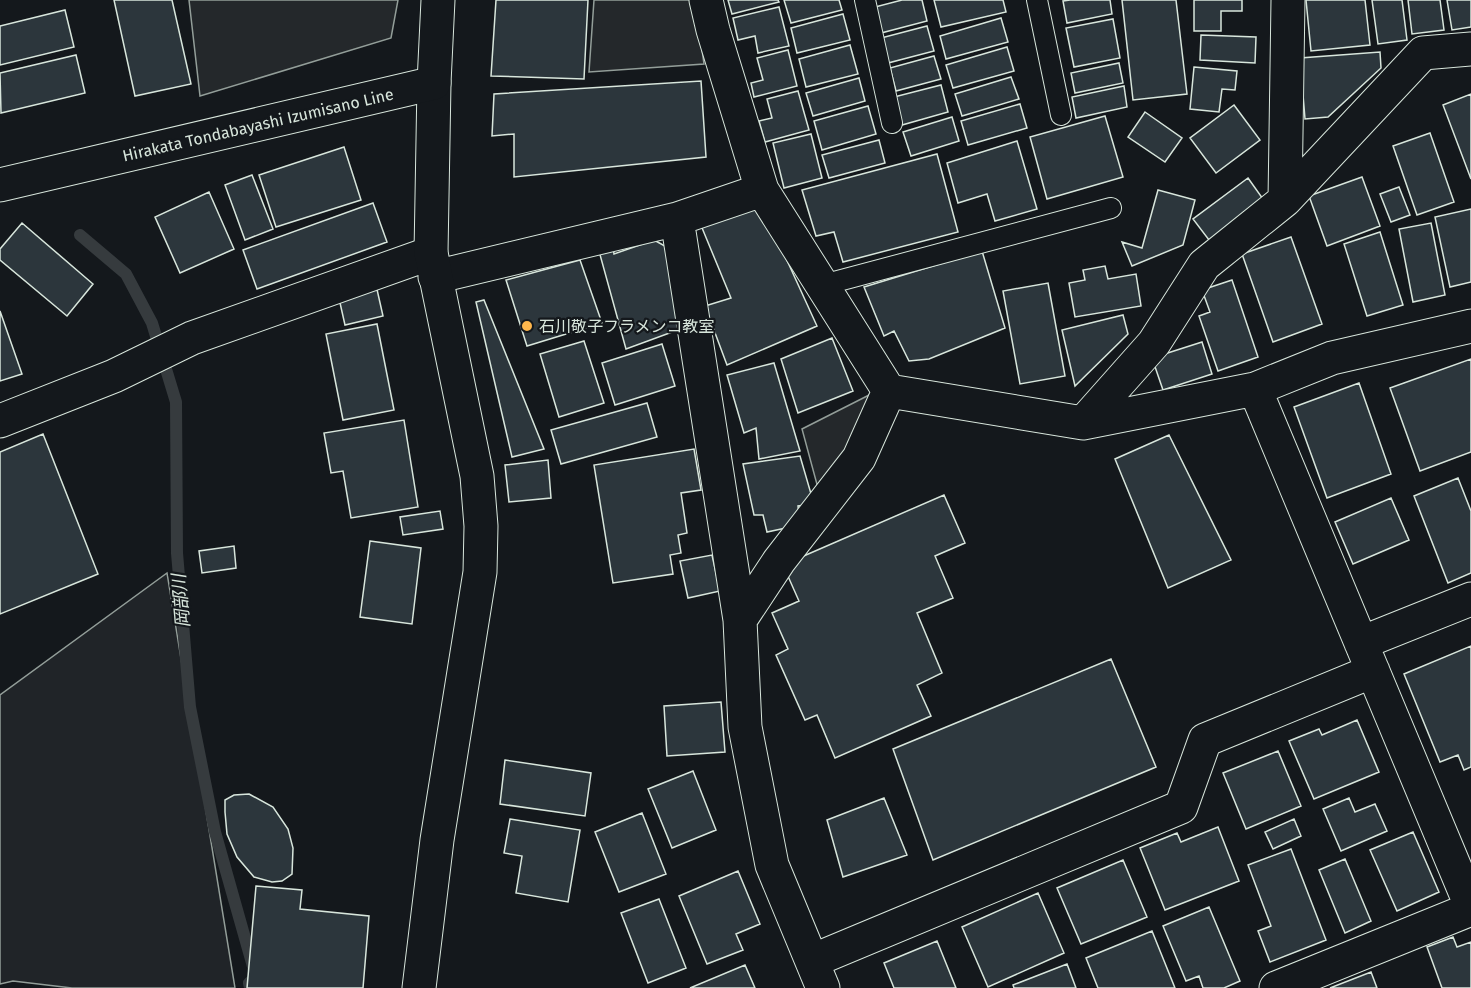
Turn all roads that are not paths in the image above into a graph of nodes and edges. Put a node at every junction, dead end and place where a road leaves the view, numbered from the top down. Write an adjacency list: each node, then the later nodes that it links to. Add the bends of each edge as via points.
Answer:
1 (438, 0): 7 (street)
2 (706, 0): 11 (street)
3 (865, 0): 9 (lane)
4 (1037, 0): 8 (lane)
5 (1288, 0): 12 (street)
6 (1471, 49): 12 (street, via 1423,52)
7 (434, 83): 10 (street, Hirakata Tondabayashi Izumisano Line); 15 (street)
8 (1061, 115)
9 (892, 123)
10 (0, 185)
11 (762, 190): 14 (street); 16 (street)
12 (1285, 200): 21 (street, via 1203,265 1154,343)
13 (1111, 208): 16 (lane)
14 (677, 219): 15 (street); 23 (street)
15 (433, 265): 20 (street, via 192,338 114,376); 27 (street, via 477,476 481,526 478,584 437,840)
16 (823, 285): 19 (street)
17 (1471, 326): 18 (street, via 1332,358)
18 (1255, 389): 21 (street); 24 (street)
19 (890, 391): 21 (street); 23 (street, via 859,458 778,561)
20 (0, 421)
21 (1083, 423)
22 (1471, 599): 24 (street)
23 (740, 620): 26 (street, via 745,727 772,865)
24 (1367, 657): 25 (street); 26 (street, via 1204,740 1180,807)
25 (1471, 907): 28 (street)
26 (817, 975)
27 (419, 988)
28 (1276, 988)

